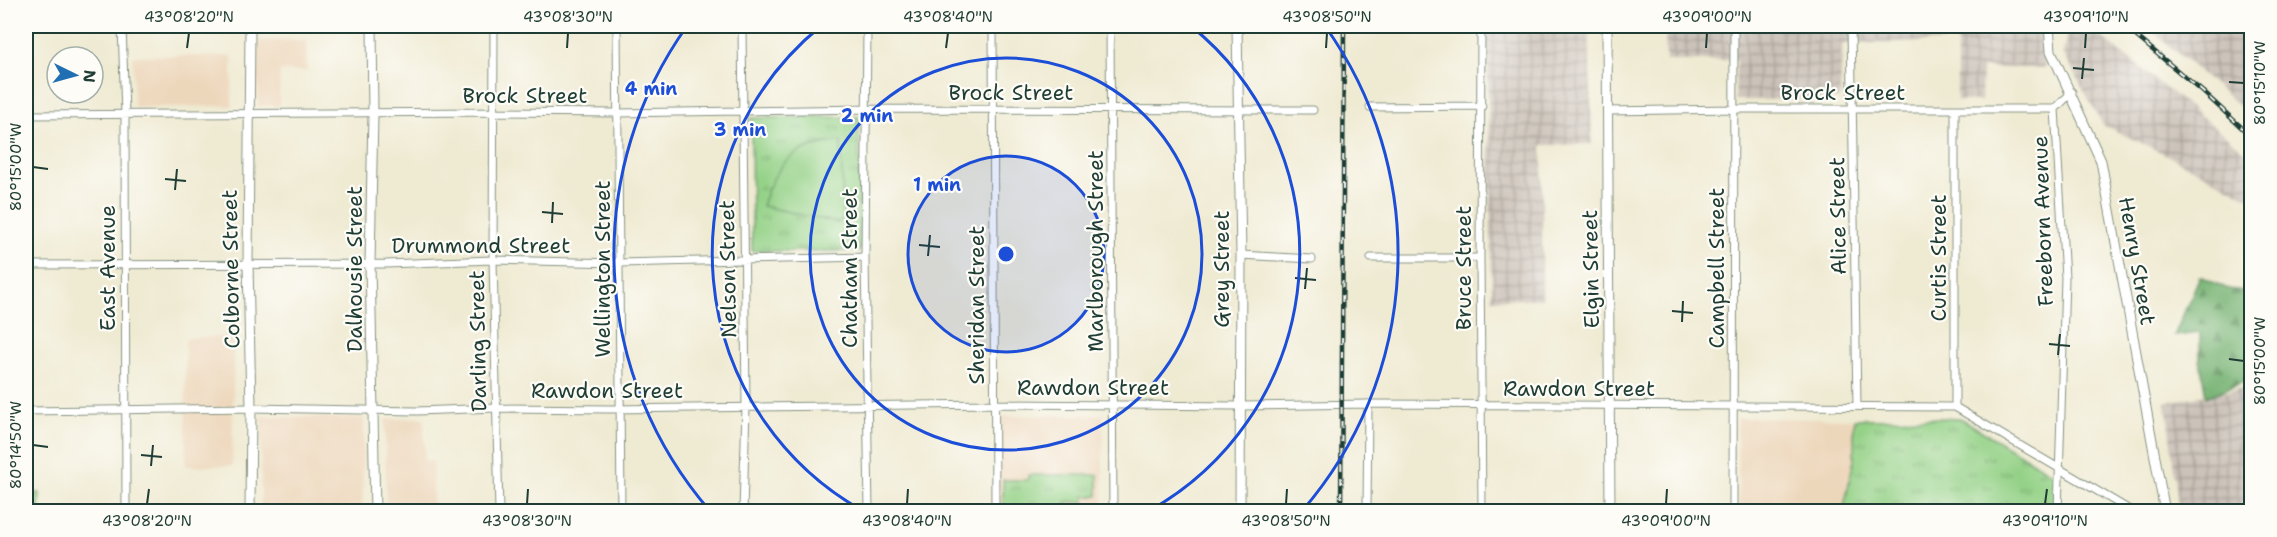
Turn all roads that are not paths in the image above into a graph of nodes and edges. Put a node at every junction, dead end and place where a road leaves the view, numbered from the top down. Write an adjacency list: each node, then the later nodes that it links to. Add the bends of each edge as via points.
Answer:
1 (122, 26): 32 (street, East Avenue)
2 (250, 26): 33 (main road, Colborne Street)
3 (372, 26): 34 (main road, Dalhousie Street)
4 (494, 26): 30 (street, Darling Street)
5 (616, 26): 31 (street, Wellington Street)
6 (742, 26): 28 (street, Nelson Street)
7 (867, 26): 23 (street, Chatham Street)
8 (993, 26): 24 (street, Sheridan Street)
9 (1110, 26): 20 (street, Marlborough Street)
10 (1237, 26): 19 (main road, Grey Street)
11 (1481, 26): 17 (street, Bruce Street)
12 (1607, 26): 29 (main road, Elgin Street)
13 (1734, 26): 21 (street, Campbell Street)
14 (1851, 26): 26 (street, Alice Street)
15 (2049, 26): 16 (main road, Henry Street, via 2051,51)
16 (2072, 92): 22 (street); 82 (main road, Henry Street, via 2101,160)
17 (1482, 106): 18 (street); 39 (street, Bruce Street)
18 (1370, 107)
19 (1239, 108): 20 (street, Brock Street); 25 (street, Brock Street); 36 (main road, Grey Street)
20 (1112, 109): 24 (street, Brock Street); 50 (street, Marlborough Street)
21 (1734, 109): 26 (street, Brock Street); 29 (street, Brock Street); 56 (street, Campbell Street)
22 (2055, 109): 27 (street, Brock Street); 65 (street, Freeborn Avenue, via 2065,278)
23 (867, 110): 24 (street, Brock Street); 28 (street, Brock Street); 37 (street, Chatham Street)
24 (992, 110): 48 (street, Sheridan Street)
25 (1312, 110)
26 (1853, 110): 27 (street, Brock Street); 57 (street, Alice Street)
27 (1955, 110): 58 (street, Curtis Street)
28 (742, 111): 31 (street, Brock Street); 42 (street, Nelson Street)
29 (1607, 111): 52 (main road, Elgin Street)
30 (493, 112): 31 (street, Brock Street); 34 (street, Brock Street); 41 (street, Darling Street)
31 (618, 113): 45 (street, Wellington Street)
32 (125, 114): 33 (street, Brock Street); 35 (street, Brock Street); 46 (street, East Avenue)
33 (249, 114): 34 (street, Brock Street); 43 (main road, Colborne Street)
34 (374, 114): 44 (main road, Dalhousie Street)
35 (26, 115)
36 (1241, 255): 40 (street); 55 (main road, Grey Street)
37 (865, 256): 42 (street, Drummond Street); 54 (street, Chatham Street)
38 (1371, 258): 39 (street)
39 (1480, 258): 51 (street, Bruce Street)
40 (1312, 259)
41 (493, 260): 44 (street, Drummond Street); 45 (street, Drummond Street); 60 (street, Darling Street)
42 (744, 261): 45 (street, Drummond Street); 53 (street, Nelson Street)
43 (248, 263): 44 (street, Drummond Street); 46 (street, Drummond Street); 59 (main road, Colborne Street)
44 (370, 263): 64 (main road, Dalhousie Street)
45 (619, 263): 61 (street, Wellington Street)
46 (124, 264): 47 (street, Drummond Street); 62 (street, East Avenue)
47 (26, 265)
48 (994, 404): 50 (street, Rawdon Street); 54 (street, Rawdon Street); 73 (street, Sheridan Street)
49 (1368, 404): 51 (street, Rawdon Street); 55 (street, Rawdon Street); 76 (street)
50 (1113, 405): 55 (street, Rawdon Street); 74 (street, Marlborough Street)
51 (1481, 405): 52 (street, Rawdon Street); 77 (street, Bruce Street)
52 (1610, 405): 56 (street, Rawdon Street); 78 (main road, Elgin Street)
53 (746, 406): 54 (street, Rawdon Street); 61 (street, Rawdon Street); 71 (street, Nelson Street)
54 (866, 406): 72 (street, Chatham Street)
55 (1239, 406): 75 (main road, Grey Street)
56 (1733, 406): 57 (street, Rawdon Street); 79 (street, Campbell Street)
57 (1857, 406): 58 (street, Rawdon Street)
58 (1955, 407): 65 (street, Rawdon Street)
59 (251, 408): 62 (street, Rawdon Street); 64 (street, Rawdon Street); 67 (main road, Colborne Street)
60 (496, 408): 61 (street, Rawdon Street); 64 (street, Rawdon Street); 69 (street, Darling Street)
61 (620, 409): 70 (street, Wellington Street)
62 (125, 410): 63 (street, Rawdon Street); 66 (street, East Avenue)
63 (26, 411)
64 (374, 411): 68 (main road, Dalhousie Street)
65 (2059, 470): 80 (street, Freeborn Avenue); 81 (street, Rawdon Street)
66 (126, 512)
67 (250, 512)
68 (375, 512)
69 (499, 512)
70 (621, 512)
71 (743, 512)
72 (869, 512)
73 (995, 512)
74 (1113, 512)
75 (1240, 512)
76 (1367, 512)
77 (1482, 512)
78 (1610, 512)
79 (1733, 512)
80 (2058, 512)
81 (2133, 512)
82 (2165, 512)

